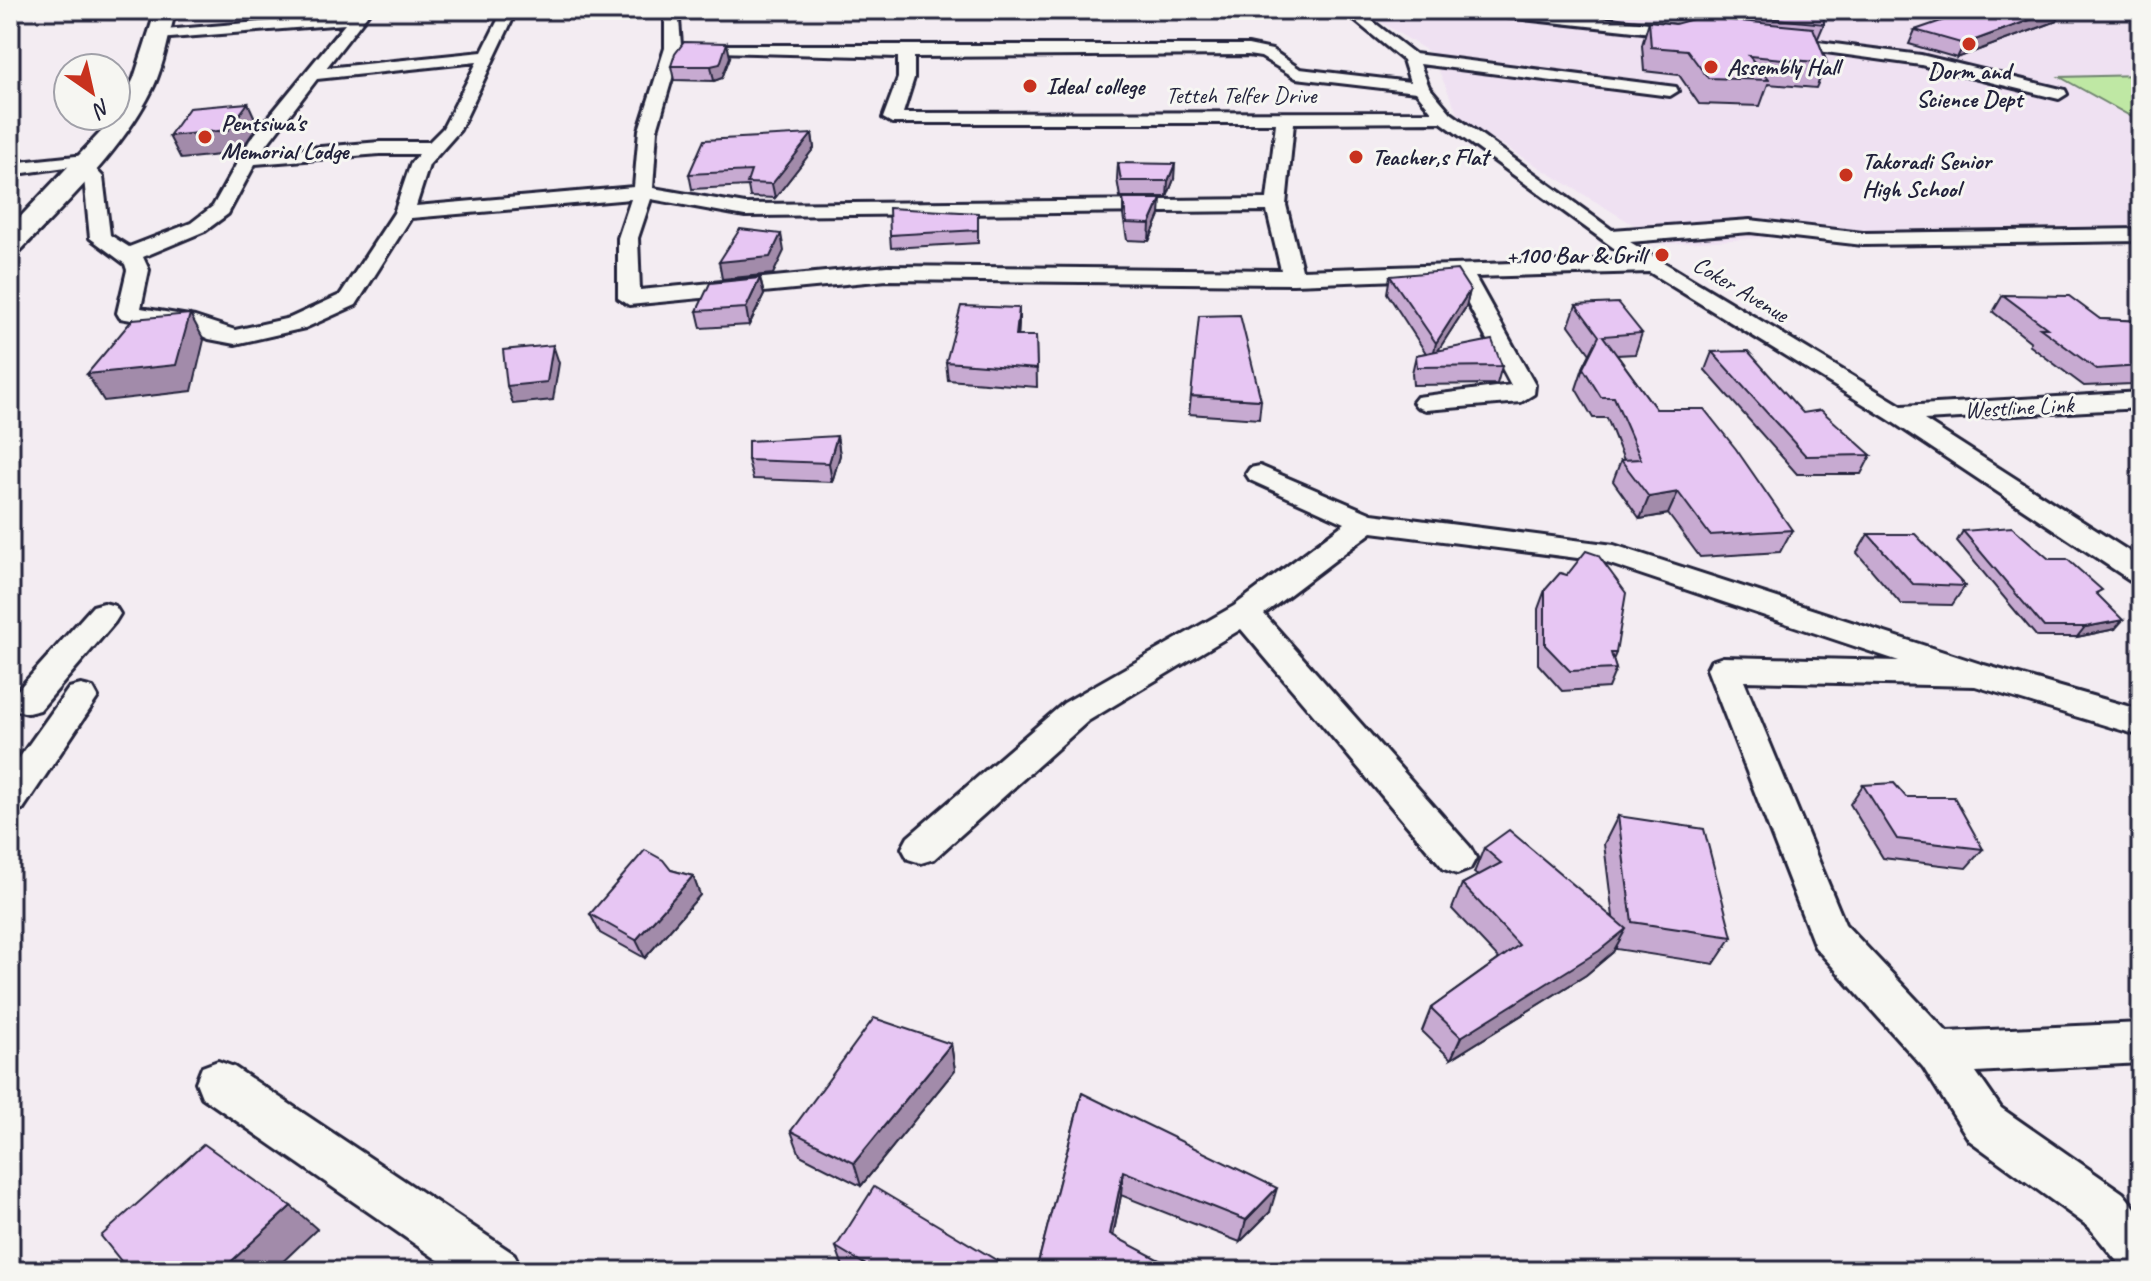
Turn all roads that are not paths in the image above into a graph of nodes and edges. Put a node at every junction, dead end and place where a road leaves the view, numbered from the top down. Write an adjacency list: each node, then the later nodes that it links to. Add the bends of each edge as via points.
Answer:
1 (510, 10): 11 (street)
2 (676, 10): 9 (street)
3 (1349, 10): 12 (street)
4 (1477, 10): 6 (street, via 1703,34 1698,20)
5 (362, 14): 7 (street); 13 (street)
6 (1683, 15)
7 (162, 22): 21 (highway, via 142,86)
8 (1766, 41): 16 (street, via 1921,60)
9 (673, 48): 10 (street); 23 (street, via 648,130)
10 (906, 52): 14 (street, via 1248,50 1266,53 1296,73); 18 (street, Tetteh Telfer Drive, via 906,78 892,118)
11 (485, 56): 13 (street); 19 (street, via 451,130)
12 (1410, 58): 14 (street, Coker Avenue); 15 (street)
13 (314, 74): 20 (street)
14 (1421, 88): 17 (street, Coker Avenue)
15 (1670, 91)
16 (2059, 94)
17 (1445, 117): 18 (street, Tetteh Telfer Drive); 27 (street, Coker Avenue)
18 (1285, 120): 24 (street)
19 (433, 148): 20 (street); 25 (street, via 416,170)
20 (246, 159): 29 (street, via 212,218)
21 (85, 162): 22 (street); 28 (highway); 29 (street, via 93,177 100,238)
22 (10, 169)
23 (643, 192): 24 (street, via 745,210); 25 (street); 32 (street, via 628,238 629,298 887,273)
24 (1276, 205): 32 (street)
25 (404, 213): 29 (street, via 348,300 297,323 250,335 224,337 195,324 128,313 138,270)
26 (2141, 235): 27 (street, via 1863,239 1750,226)
27 (1608, 237): 30 (street, Coker Avenue)
28 (10, 245)
29 (128, 255)
30 (1652, 265): 31 (street); 35 (street, Coker Avenue)
31 (1461, 271): 32 (street); 34 (street, via 1523,385 1521,394)
32 (1293, 277)
33 (2141, 400): 35 (street, Westline Link)
34 (1426, 402)
35 (1897, 414): 38 (street, Coker Avenue)
36 (1260, 474): 37 (street)
37 (1366, 522): 39 (street); 41 (street, via 1604,552)
38 (2141, 573)
39 (1245, 613): 45 (street, via 1076,712); 46 (street)
40 (104, 614): 42 (street)
41 (1975, 674): 43 (street); 48 (street, via 1723,669 1829,935)
42 (19, 702): 44 (street, via 81,697)
43 (2141, 723)
44 (10, 799)
45 (921, 848)
46 (1457, 858)
47 (2141, 1043): 48 (street)
48 (1938, 1053): 50 (street, via 1985,1124 2106,1210)
49 (218, 1082): 51 (street)
50 (2141, 1253)
51 (497, 1271)

